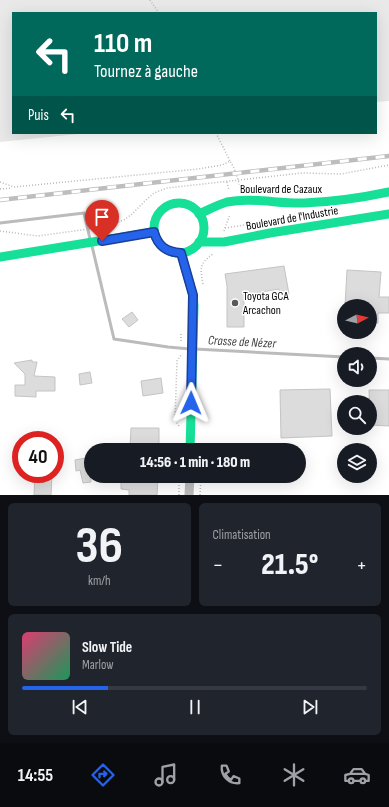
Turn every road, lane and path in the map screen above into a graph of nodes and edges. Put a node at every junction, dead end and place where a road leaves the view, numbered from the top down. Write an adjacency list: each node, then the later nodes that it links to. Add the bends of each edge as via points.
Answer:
1 (150, 0): 2 (path)
2 (158, 12)
3 (216, 134): 4 (path)
4 (230, 161): 6 (path); 8 (path, via 198,169)
5 (389, 165): 6 (path, via 341,174 302,173)
6 (239, 181): 11 (path); 15 (path, via 163,189 124,220 99,228 38,236)
7 (0, 182): 8 (path)
8 (14, 188): 9 (path)
9 (0, 189)
10 (389, 192): 11 (main road, Boulevard de Cazaux, via 292,203)
11 (243, 201): 12 (main road, Boulevard de Cazaux, via 220,204)
12 (200, 214): 16 (main road, via 186,204 169,204 156,215); 17 (main road, via 204,228)
13 (389, 214): 18 (main road, Boulevard de l'Industrie)
14 (225, 228): 18 (path)
15 (0, 231)
16 (154, 232): 19 (main road, via 156,239 166,250); 20 (main road)
17 (199, 242): 18 (main road, Boulevard de l'Industrie); 19 (main road, via 194,248)
18 (219, 243): 21 (path, via 216,252 204,260 200,269)
19 (181, 253): 24 (main road, via 193,295)
20 (0, 257)
21 (203, 287)
22 (181, 353): 23 (path, via 177,361 175,420)
23 (180, 428)
24 (190, 443)
25 (179, 483): 28 (path)
26 (190, 483): 29 (street)
27 (201, 483): 30 (path)
28 (178, 495)
29 (189, 495)
30 (200, 495)

